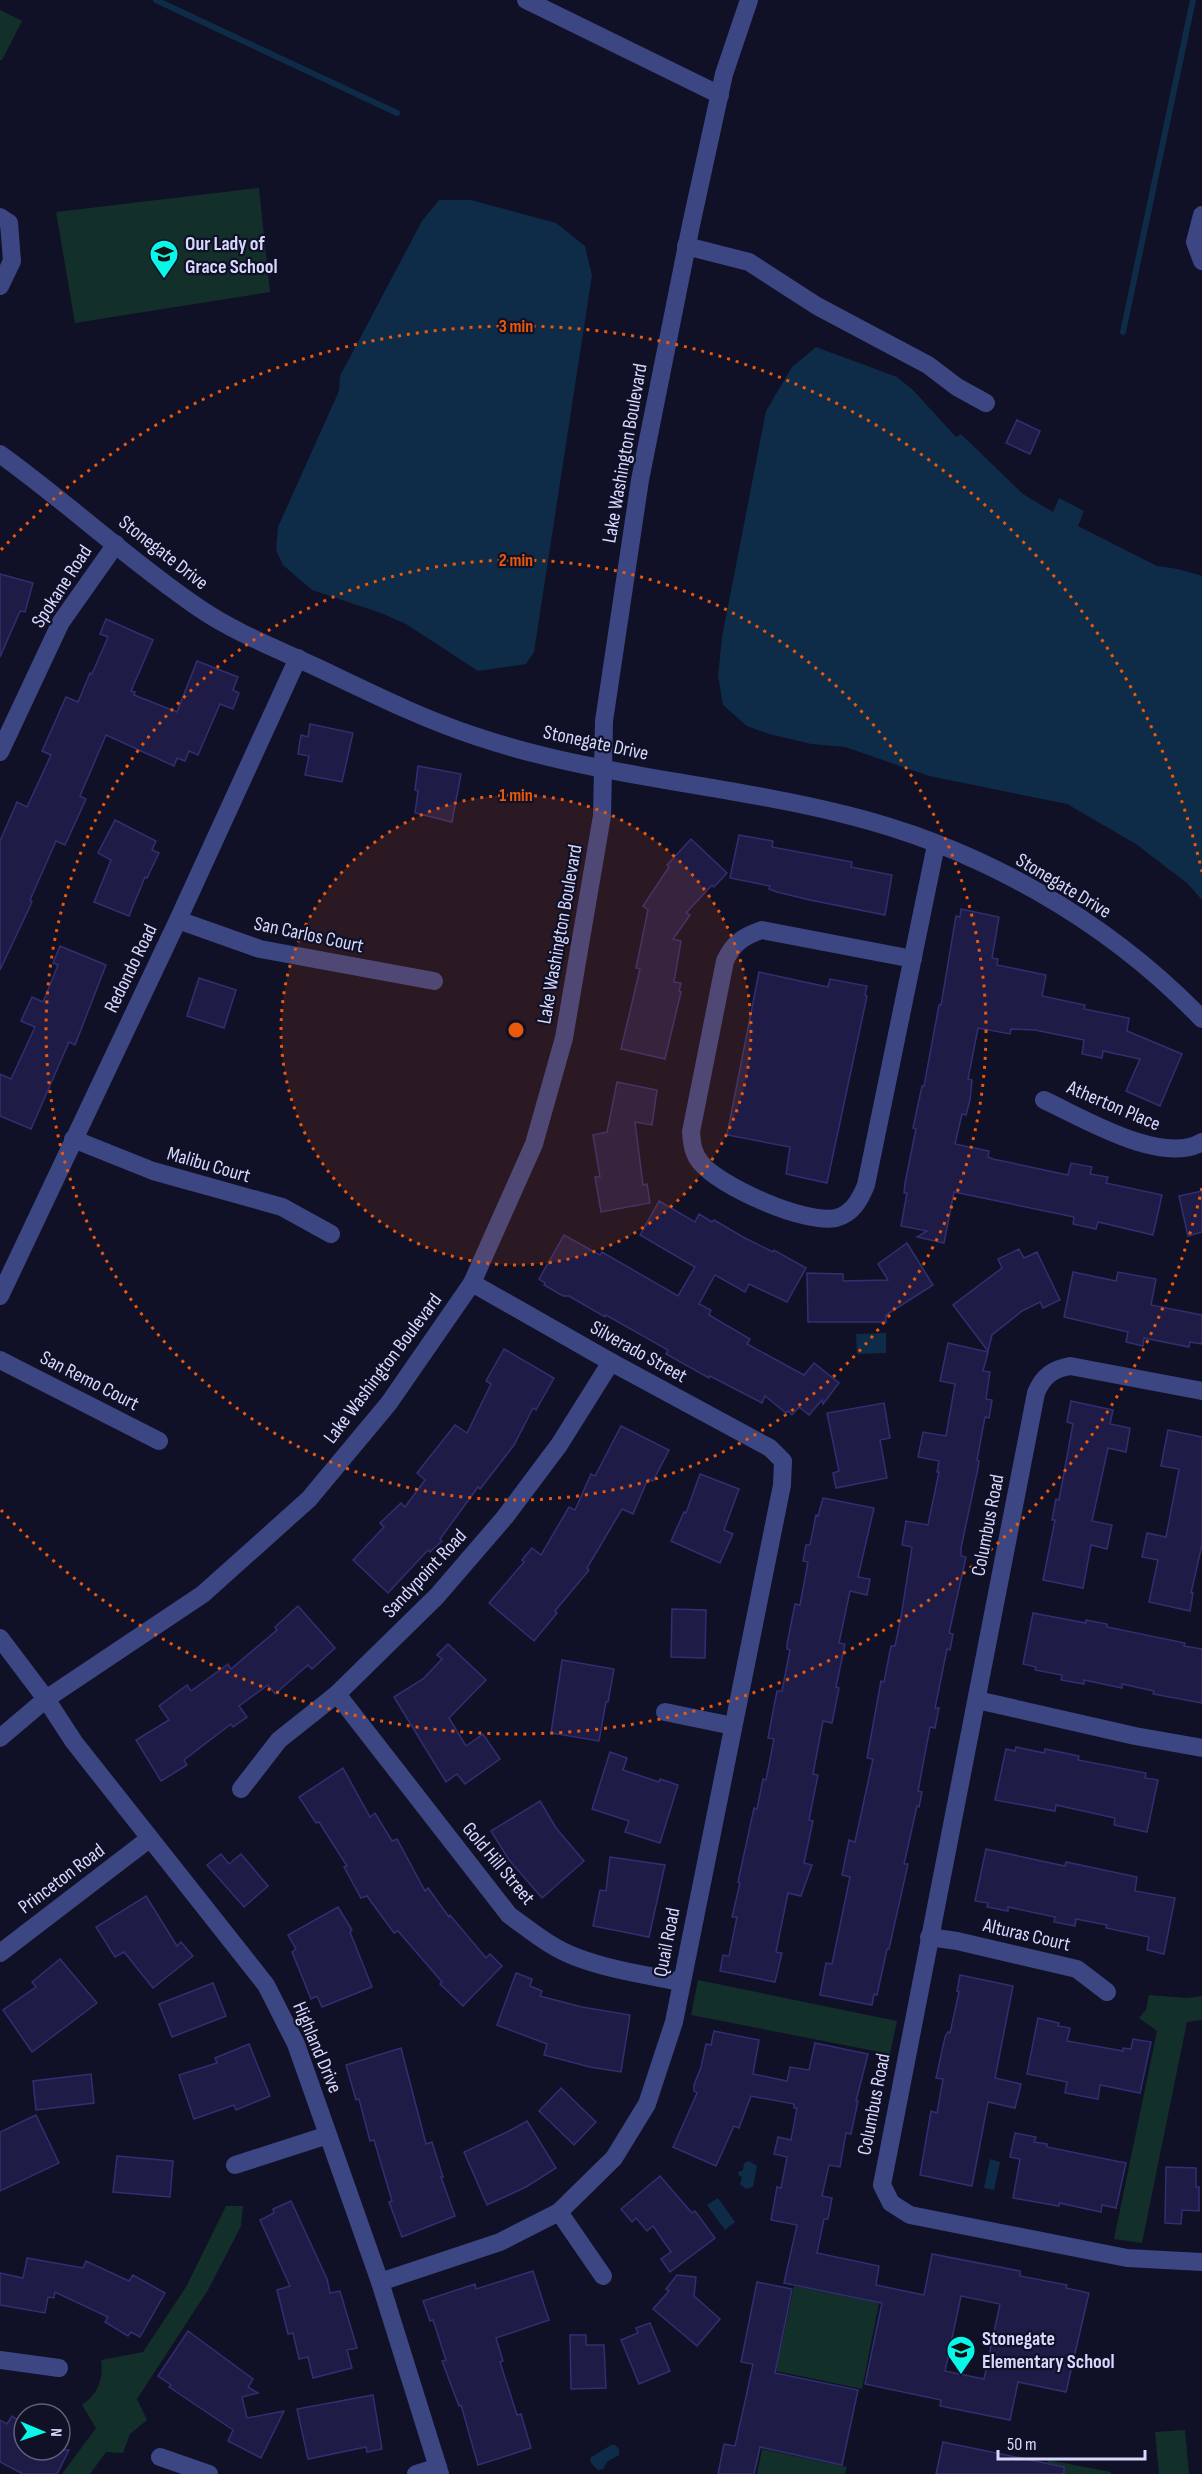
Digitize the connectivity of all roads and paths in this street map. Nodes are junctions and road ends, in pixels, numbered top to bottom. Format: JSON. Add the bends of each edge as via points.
{"nodes":[{"id":1,"x":526,"y":0,"type":"edge"},
{"id":2,"x":749,"y":0,"type":"edge"},
{"id":3,"x":720,"y":95,"type":"junction"},
{"id":4,"x":1202,"y":214,"type":"edge"},
{"id":5,"x":0,"y":217,"type":"edge"},
{"id":6,"x":686,"y":246,"type":"junction"},
{"id":7,"x":1202,"y":261,"type":"edge"},
{"id":8,"x":0,"y":286,"type":"edge"},
{"id":9,"x":986,"y":403,"type":"dead end"},
{"id":10,"x":0,"y":454,"type":"edge"},
{"id":11,"x":116,"y":544,"type":"junction"},
{"id":12,"x":298,"y":658,"type":"junction"},
{"id":13,"x":0,"y":752,"type":"edge"},
{"id":14,"x":603,"y":768,"type":"junction"},
{"id":15,"x":936,"y":845,"type":"junction"},
{"id":16,"x":178,"y":920,"type":"junction"},
{"id":17,"x":913,"y":959,"type":"junction"},
{"id":18,"x":434,"y":981,"type":"dead end"},
{"id":19,"x":1202,"y":1019,"type":"edge"},
{"id":20,"x":1044,"y":1100,"type":"dead end"},
{"id":21,"x":74,"y":1139,"type":"junction"},
{"id":22,"x":1202,"y":1142,"type":"edge"},
{"id":23,"x":331,"y":1234,"type":"dead end"},
{"id":24,"x":472,"y":1283,"type":"junction"},
{"id":25,"x":0,"y":1296,"type":"edge"},
{"id":26,"x":0,"y":1360,"type":"edge"},
{"id":27,"x":611,"y":1362,"type":"junction"},
{"id":28,"x":1202,"y":1391,"type":"edge"},
{"id":29,"x":159,"y":1441,"type":"dead end"},
{"id":30,"x":783,"y":1461,"type":"joint"},
{"id":31,"x":0,"y":1638,"type":"edge"},
{"id":32,"x":337,"y":1694,"type":"junction"},
{"id":33,"x":46,"y":1699,"type":"junction"},
{"id":34,"x":978,"y":1700,"type":"junction"},
{"id":35,"x":665,"y":1712,"type":"dead end"},
{"id":36,"x":733,"y":1726,"type":"junction"},
{"id":37,"x":0,"y":1737,"type":"edge"},
{"id":38,"x":1202,"y":1748,"type":"edge"},
{"id":39,"x":242,"y":1789,"type":"dead end"},
{"id":40,"x":149,"y":1839,"type":"junction"},
{"id":41,"x":929,"y":1937,"type":"junction"},
{"id":42,"x":0,"y":1953,"type":"edge"},
{"id":43,"x":681,"y":1982,"type":"junction"},
{"id":44,"x":1107,"y":1992,"type":"dead end"},
{"id":45,"x":328,"y":2135,"type":"junction"},
{"id":46,"x":235,"y":2165,"type":"dead end"},
{"id":47,"x":559,"y":2212,"type":"junction"},
{"id":48,"x":1202,"y":2262,"type":"edge"},
{"id":49,"x":603,"y":2276,"type":"dead end"},
{"id":50,"x":380,"y":2282,"type":"junction"},
{"id":51,"x":0,"y":2360,"type":"edge"},
{"id":52,"x":58,"y":2368,"type":"dead end"},
{"id":53,"x":160,"y":2457,"type":"dead end"},
{"id":54,"x":439,"y":2471,"type":"edge"},
{"id":55,"x":209,"y":2474,"type":"edge"},
{"id":56,"x":416,"y":2474,"type":"edge"}],
"edges":[{"from":1,"to":3,"type":"street"},
{"from":2,"to":3,"type":"street","name":"Lake Washington Boulevard"},
{"from":3,"to":6,"type":"street","name":"Lake Washington Boulevard"},
{"from":4,"to":7,"type":"street","via":[[1195,242]]},
{"from":5,"to":8,"type":"street","via":[[9,223],[12,261]]},
{"from":6,"to":9,"type":"street","via":[[749,262],[817,306],[928,365]]},
{"from":6,"to":14,"type":"street","name":"Lake Washington Boulevard","via":[[640,480],[604,721]]},
{"from":10,"to":11,"type":"street","name":"Stonegate Drive"},
{"from":11,"to":12,"type":"street","name":"Stonegate Drive","via":[[200,609]]},
{"from":11,"to":13,"type":"street","name":"Spokane Road","via":[[60,622]]},
{"from":12,"to":14,"type":"street","name":"Stonegate Drive","via":[[417,714],[477,737]]},
{"from":12,"to":16,"type":"street","name":"Redondo Road"},
{"from":14,"to":15,"type":"street","name":"Stonegate Drive","via":[[839,813]]},
{"from":14,"to":24,"type":"street","name":"Lake Washington Boulevard","via":[[602,816],[564,1038],[534,1144]]},
{"from":15,"to":17,"type":"street"},
{"from":15,"to":19,"type":"street","name":"Stonegate Drive","via":[[1022,883],[1085,920],[1155,974]]},
{"from":16,"to":18,"type":"street","name":"San Carlos Court","via":[[260,950]]},
{"from":16,"to":21,"type":"street","name":"Redondo Road"},
{"from":17,"to":17,"type":"street","via":[[866,1185],[854,1207],[836,1218],[791,1212],[710,1172],[692,1147],[690,1132],[724,961],[731,948],[762,930]]},
{"from":20,"to":22,"type":"street","name":"Atherton Place","via":[[1154,1148],[1181,1149]]},
{"from":21,"to":23,"type":"street","name":"Malibu Court","via":[[153,1171],[282,1207]]},
{"from":21,"to":25,"type":"street","name":"Redondo Road"},
{"from":24,"to":27,"type":"street","name":"Silverado Street"},
{"from":24,"to":33,"type":"street","name":"Lake Washington Boulevard","via":[[389,1403],[309,1499],[203,1594]]},
{"from":26,"to":29,"type":"street","name":"San Remo Court"},
{"from":27,"to":30,"type":"street","name":"Silverado Street","via":[[770,1448]]},
{"from":27,"to":32,"type":"street","name":"Sandypoint Road","via":[[559,1445],[505,1517],[437,1596]]},
{"from":28,"to":34,"type":"street","name":"Columbus Road","via":[[1078,1366],[1059,1368],[1045,1378],[1036,1393]]},
{"from":30,"to":36,"type":"street","name":"Quail Road","via":[[782,1485]]},
{"from":31,"to":33,"type":"street","name":"Highland Drive"},
{"from":32,"to":39,"type":"street","name":"Sandypoint Road","via":[[279,1740]]},
{"from":32,"to":43,"type":"street","name":"Gold Hill Street","via":[[509,1915],[546,1942],[576,1957]]},
{"from":33,"to":37,"type":"street","name":"Lake Washington Boulevard"},
{"from":33,"to":40,"type":"street","name":"Highland Drive"},
{"from":34,"to":38,"type":"street"},
{"from":34,"to":41,"type":"street","name":"Columbus Road"},
{"from":35,"to":36,"type":"street"},
{"from":36,"to":43,"type":"street","name":"Quail Road"},
{"from":40,"to":42,"type":"street","name":"Princeton Road"},
{"from":40,"to":45,"type":"street","name":"Highland Drive","via":[[266,1986],[296,2044]]},
{"from":41,"to":44,"type":"street","name":"Alturas Court","via":[[1077,1968]]},
{"from":41,"to":48,"type":"street","name":"Columbus Road","via":[[882,2175],[882,2185],[891,2203],[910,2215],[1110,2255]]},
{"from":43,"to":47,"type":"street","name":"Quail Road","via":[[674,2022],[647,2104],[614,2158]]},
{"from":45,"to":46,"type":"street"},
{"from":45,"to":50,"type":"street","name":"Highland Drive"},
{"from":47,"to":49,"type":"street"},
{"from":47,"to":50,"type":"street","name":"Quail Road","via":[[500,2242]]},
{"from":50,"to":54,"type":"street","name":"Highland Drive"},
{"from":51,"to":52,"type":"street"},
{"from":53,"to":55,"type":"street"},
{"from":54,"to":56,"type":"street"}]}
